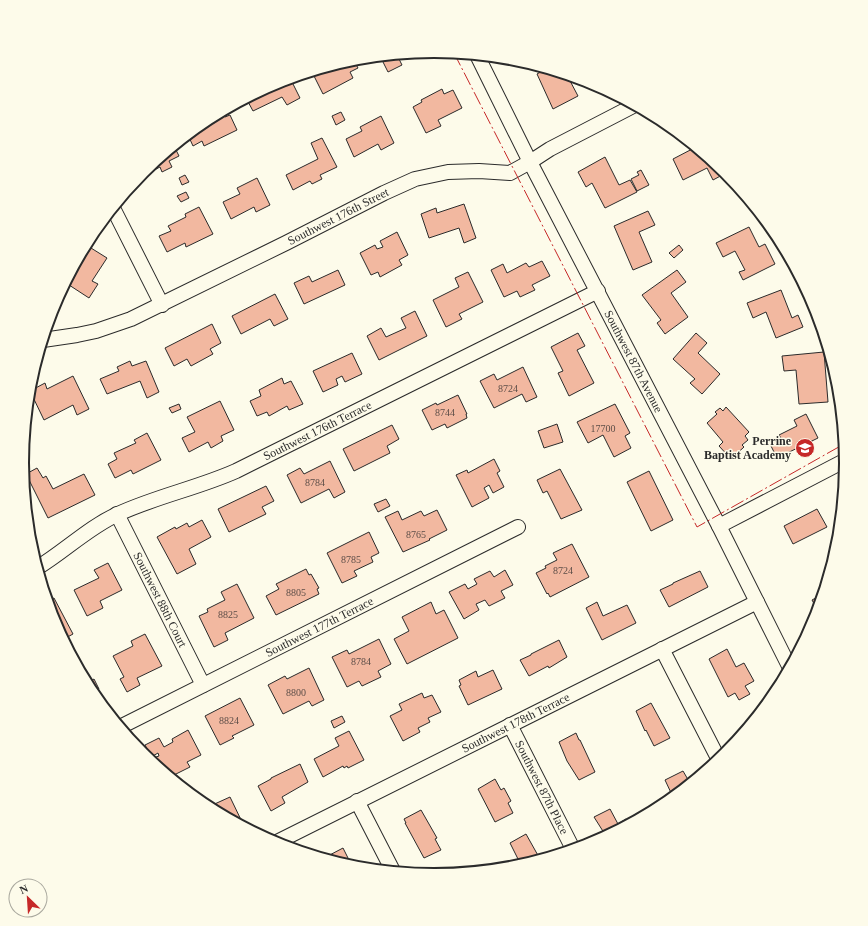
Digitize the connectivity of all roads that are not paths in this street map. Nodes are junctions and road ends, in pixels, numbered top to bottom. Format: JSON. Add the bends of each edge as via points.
{"nodes":[{"id":1,"x":480,"y":60,"type":"edge"},
{"id":2,"x":630,"y":109,"type":"edge"},
{"id":3,"x":530,"y":162,"type":"junction"},
{"id":4,"x":116,"y":213,"type":"edge"},
{"id":5,"x":598,"y":290,"type":"junction"},
{"id":6,"x":162,"y":305,"type":"junction"},
{"id":7,"x":48,"y":339,"type":"edge"},
{"id":8,"x":839,"y":464,"type":"edge"},
{"id":9,"x":117,"y":514,"type":"junction"},
{"id":10,"x":719,"y":526,"type":"junction"},
{"id":11,"x":518,"y":527,"type":"dead end"},
{"id":12,"x":42,"y":565,"type":"edge"},
{"id":13,"x":756,"y":602,"type":"junction"},
{"id":14,"x":662,"y":649,"type":"junction"},
{"id":15,"x":787,"y":662,"type":"edge"},
{"id":16,"x":203,"y":685,"type":"junction"},
{"id":17,"x":125,"y":724,"type":"edge"},
{"id":18,"x":510,"y":726,"type":"junction"},
{"id":19,"x":716,"y":753,"type":"edge"},
{"id":20,"x":357,"y":801,"type":"junction"},
{"id":21,"x":283,"y":839,"type":"edge"},
{"id":22,"x":571,"y":844,"type":"edge"},
{"id":23,"x":390,"y":866,"type":"edge"}],
"edges":[{"from":1,"to":3,"type":"street","name":"Southwest 87th Avenue"},
{"from":2,"to":3,"type":"street","name":"Southwest 176th Street","via":[[550,149]]},
{"from":3,"to":5,"type":"street","name":"Southwest 87th Avenue"},
{"from":3,"to":6,"type":"street","name":"Southwest 176th Street","via":[[510,173],[448,172],[400,185]]},
{"from":4,"to":6,"type":"street"},
{"from":5,"to":9,"type":"street","name":"Southwest 176th Terrace","via":[[216,480]]},
{"from":5,"to":10,"type":"street","name":"Southwest 87th Avenue"},
{"from":6,"to":7,"type":"street","name":"Southwest 176th Street","via":[[96,331]]},
{"from":8,"to":10,"type":"street"},
{"from":9,"to":12,"type":"street","name":"Southwest 176th Terrace"},
{"from":9,"to":16,"type":"street","name":"Southwest 88th Court"},
{"from":10,"to":13,"type":"street","name":"Southwest 87th Avenue"},
{"from":11,"to":16,"type":"street","name":"Southwest 177th Terrace"},
{"from":13,"to":14,"type":"street","name":"Southwest 178th Terrace"},
{"from":13,"to":15,"type":"street","name":"Southwest 87th Avenue"},
{"from":14,"to":18,"type":"street","name":"Southwest 178th Terrace"},
{"from":14,"to":19,"type":"street"},
{"from":16,"to":17,"type":"street","name":"Southwest 177th Terrace"},
{"from":18,"to":20,"type":"street","name":"Southwest 178th Terrace"},
{"from":18,"to":22,"type":"street","name":"Southwest 87th Place"},
{"from":20,"to":21,"type":"street","name":"Southwest 178th Terrace"},
{"from":20,"to":23,"type":"street"}]}
